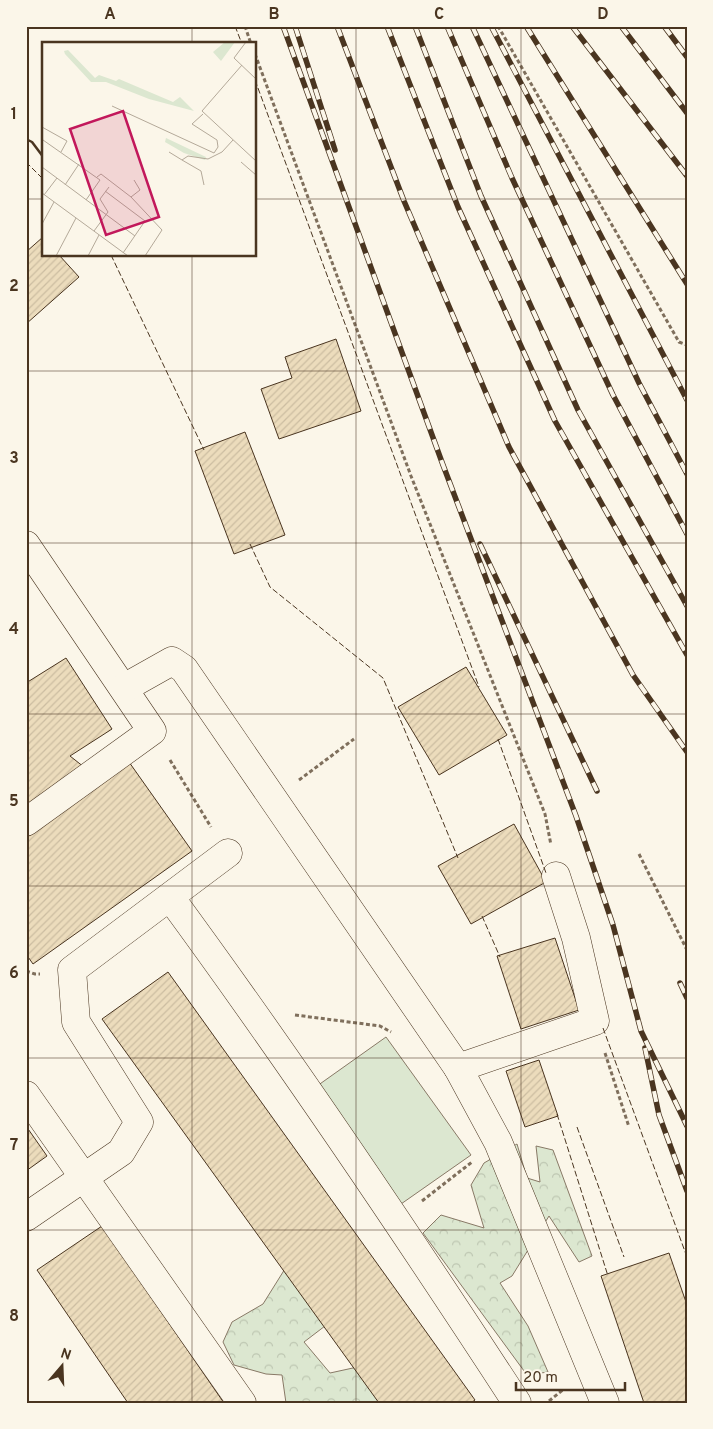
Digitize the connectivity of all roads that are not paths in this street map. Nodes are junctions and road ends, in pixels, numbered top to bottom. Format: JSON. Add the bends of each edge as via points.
{"nodes":[{"id":1,"x":26,"y":545,"type":"edge"},
{"id":2,"x":124,"y":688,"type":"junction"},
{"id":3,"x":26,"y":822,"type":"edge"},
{"id":4,"x":228,"y":853,"type":"road end"},
{"id":5,"x":556,"y":876,"type":"road end"},
{"id":6,"x":170,"y":897,"type":"junction"},
{"id":7,"x":458,"y":1068,"type":"junction"},
{"id":8,"x":26,"y":1095,"type":"edge"},
{"id":9,"x":84,"y":1177,"type":"junction"},
{"id":10,"x":26,"y":1216,"type":"edge"},
{"id":11,"x":242,"y":1403,"type":"edge"},
{"id":12,"x":517,"y":1403,"type":"edge"},
{"id":13,"x":605,"y":1403,"type":"edge"}],
"edges":[{"from":1,"to":2,"type":"lane"},
{"from":2,"to":3,"type":"lane","via":[[152,731]]},
{"from":2,"to":7,"type":"lane","via":[[172,661],[184,669]]},
{"from":4,"to":6,"type":"lane"},
{"from":5,"to":7,"type":"lane","via":[[576,938],[595,1021]]},
{"from":6,"to":9,"type":"lane","via":[[72,970],[76,1022],[139,1122],[121,1152]]},
{"from":6,"to":12,"type":"lane","via":[[398,1220]]},
{"from":7,"to":13,"type":"lane","via":[[498,1142]]},
{"from":8,"to":9,"type":"lane"},
{"from":9,"to":10,"type":"lane"},
{"from":9,"to":11,"type":"lane"}]}
